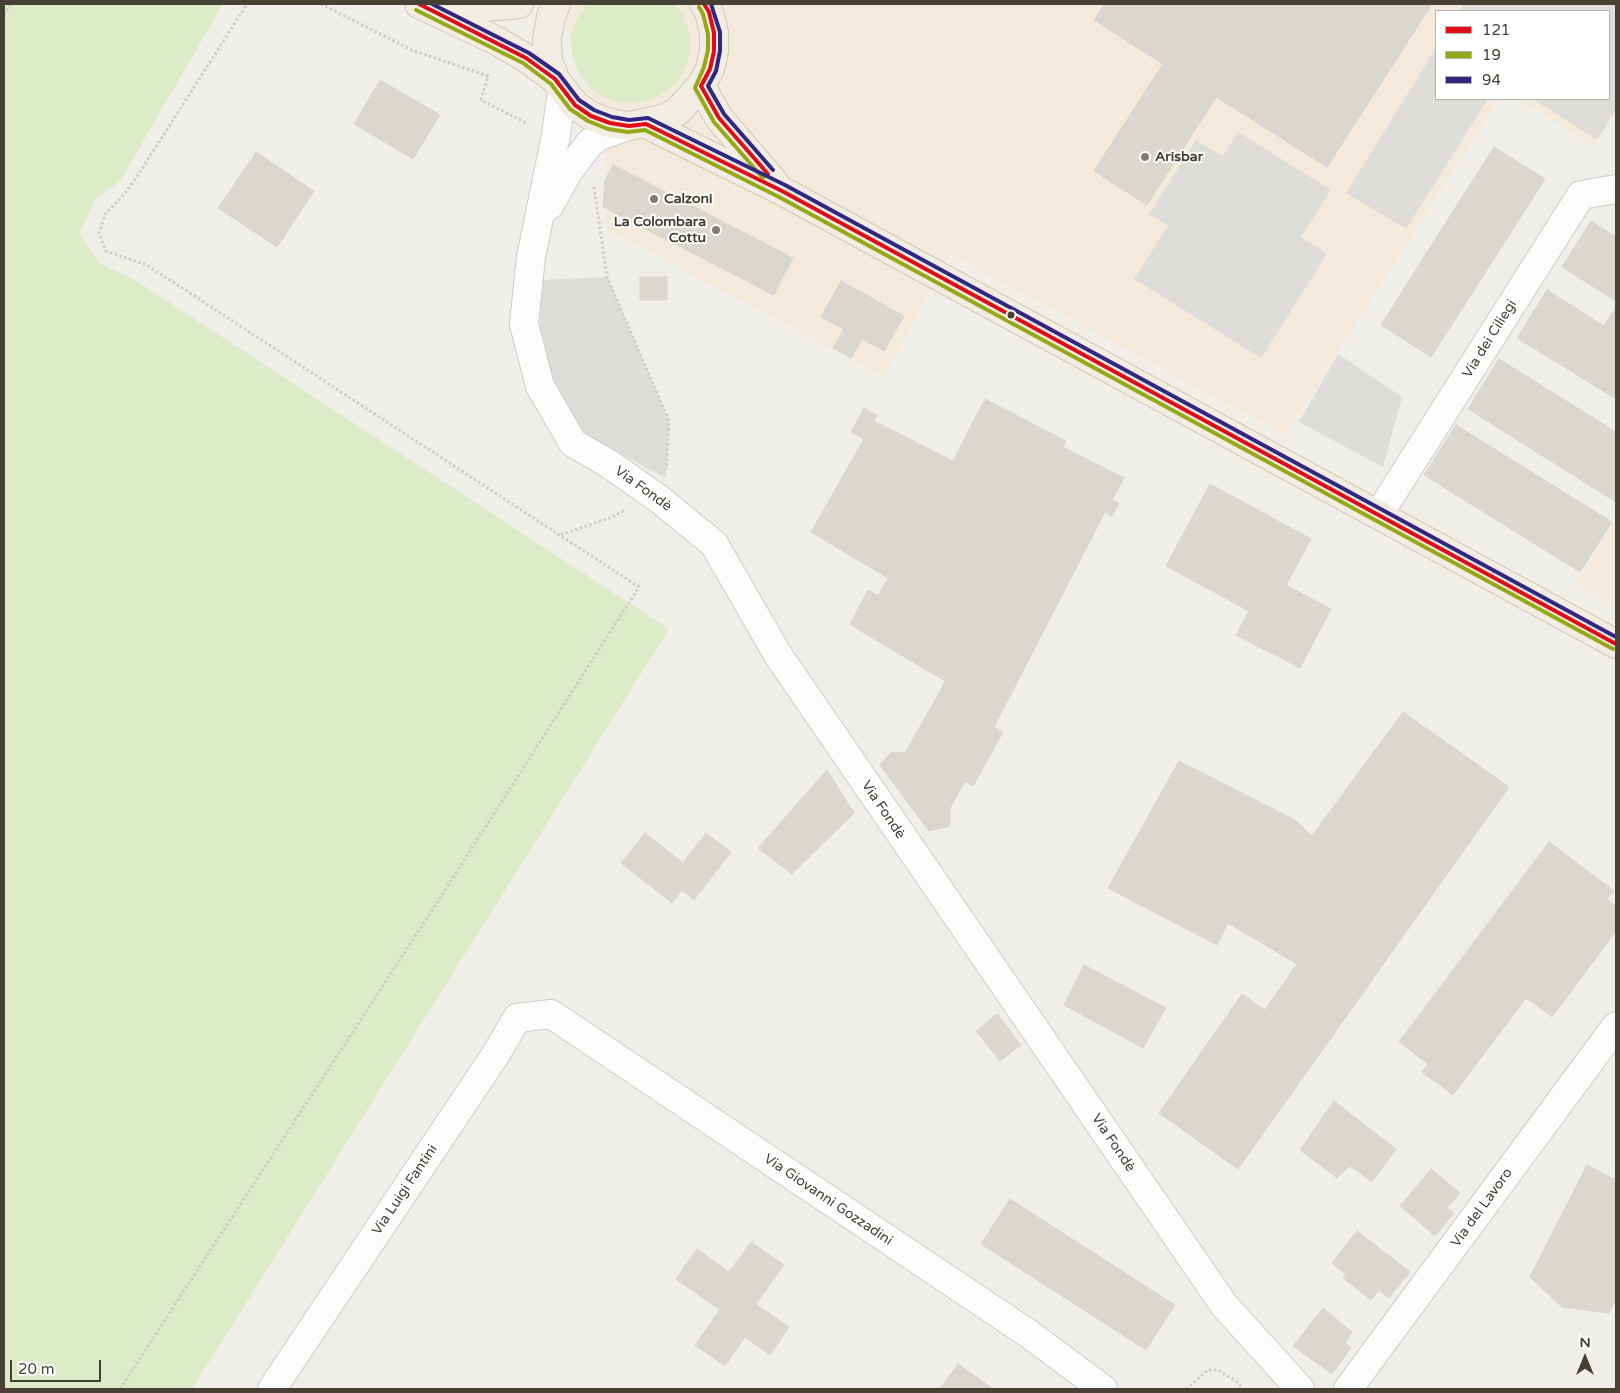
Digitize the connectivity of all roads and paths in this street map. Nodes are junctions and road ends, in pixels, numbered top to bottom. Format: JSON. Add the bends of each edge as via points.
{"nodes":[{"id":1,"x":11,"y":4,"type":"edge"},
{"id":2,"x":247,"y":4,"type":"edge"},
{"id":3,"x":321,"y":4,"type":"edge"},
{"id":4,"x":519,"y":4,"type":"edge"},
{"id":5,"x":556,"y":4,"type":"edge"},
{"id":6,"x":704,"y":4,"type":"edge"},
{"id":7,"x":423,"y":5,"type":"edge"},
{"id":8,"x":4,"y":15,"type":"edge"},
{"id":9,"x":558,"y":85,"type":"junction"},
{"id":10,"x":701,"y":86,"type":"junction"},
{"id":11,"x":637,"y":125,"type":"junction"},
{"id":12,"x":532,"y":126,"type":"dead end"},
{"id":13,"x":594,"y":186,"type":"dead end"},
{"id":14,"x":1616,"y":189,"type":"edge"},
{"id":15,"x":782,"y":191,"type":"junction"},
{"id":16,"x":536,"y":229,"type":"junction"},
{"id":17,"x":647,"y":491,"type":"junction"},
{"id":18,"x":1379,"y":514,"type":"junction"},
{"id":19,"x":561,"y":536,"type":"junction"},
{"id":20,"x":1616,"y":644,"type":"edge"},
{"id":21,"x":551,"y":1014,"type":"joint"},
{"id":22,"x":1616,"y":1026,"type":"edge"},
{"id":23,"x":120,"y":1389,"type":"edge"},
{"id":24,"x":272,"y":1389,"type":"edge"},
{"id":25,"x":1103,"y":1389,"type":"edge"},
{"id":26,"x":1186,"y":1389,"type":"edge"},
{"id":27,"x":1243,"y":1389,"type":"edge"},
{"id":28,"x":1300,"y":1389,"type":"edge"},
{"id":29,"x":1348,"y":1389,"type":"edge"}],
"edges":[{"from":1,"to":8,"type":"path"},
{"from":2,"to":19,"type":"path","via":[[138,175],[105,214],[99,233],[106,251],[147,265]]},
{"from":3,"to":12,"type":"path","via":[[414,51],[488,76],[481,100]]},
{"from":4,"to":7,"type":"main road","via":[[465,9]]},
{"from":5,"to":9,"type":"main road","via":[[546,38],[548,59]]},
{"from":6,"to":10,"type":"main road","via":[[714,33],[714,51],[710,69]]},
{"from":7,"to":9,"type":"main road","via":[[526,58]]},
{"from":9,"to":11,"type":"main road","via":[[575,105],[591,116],[610,123]]},
{"from":9,"to":16,"type":"street","name":"Via Fondè","via":[[556,135]]},
{"from":10,"to":11,"type":"main road","via":[[678,111],[663,120]]},
{"from":10,"to":15,"type":"main road","via":[[719,118]]},
{"from":11,"to":15,"type":"main road"},
{"from":11,"to":16,"type":"street","name":"Via Fondè","via":[[599,136],[589,144],[568,172]]},
{"from":13,"to":17,"type":"path","via":[[607,277],[669,421],[666,478]]},
{"from":14,"to":18,"type":"street","name":"Via dei Ciliegi","via":[[1581,195]]},
{"from":15,"to":18,"type":"main road"},
{"from":16,"to":17,"type":"street","name":"Via Fondè","via":[[524,324],[540,386],[573,443]]},
{"from":17,"to":19,"type":"path","via":[[615,516]]},
{"from":17,"to":28,"type":"street","name":"Via Fondè","via":[[714,544],[778,656],[1224,1305]]},
{"from":18,"to":20,"type":"main road"},
{"from":19,"to":23,"type":"path","via":[[639,587]]},
{"from":21,"to":24,"type":"street","name":"Via Luigi Fantini","via":[[517,1018]]},
{"from":21,"to":25,"type":"street","name":"Via Giovanni Gozzadini","via":[[1029,1334]]},
{"from":22,"to":29,"type":"street","name":"Via del Lavoro"},
{"from":26,"to":27,"type":"path","via":[[1208,1370],[1218,1370]]}]}
